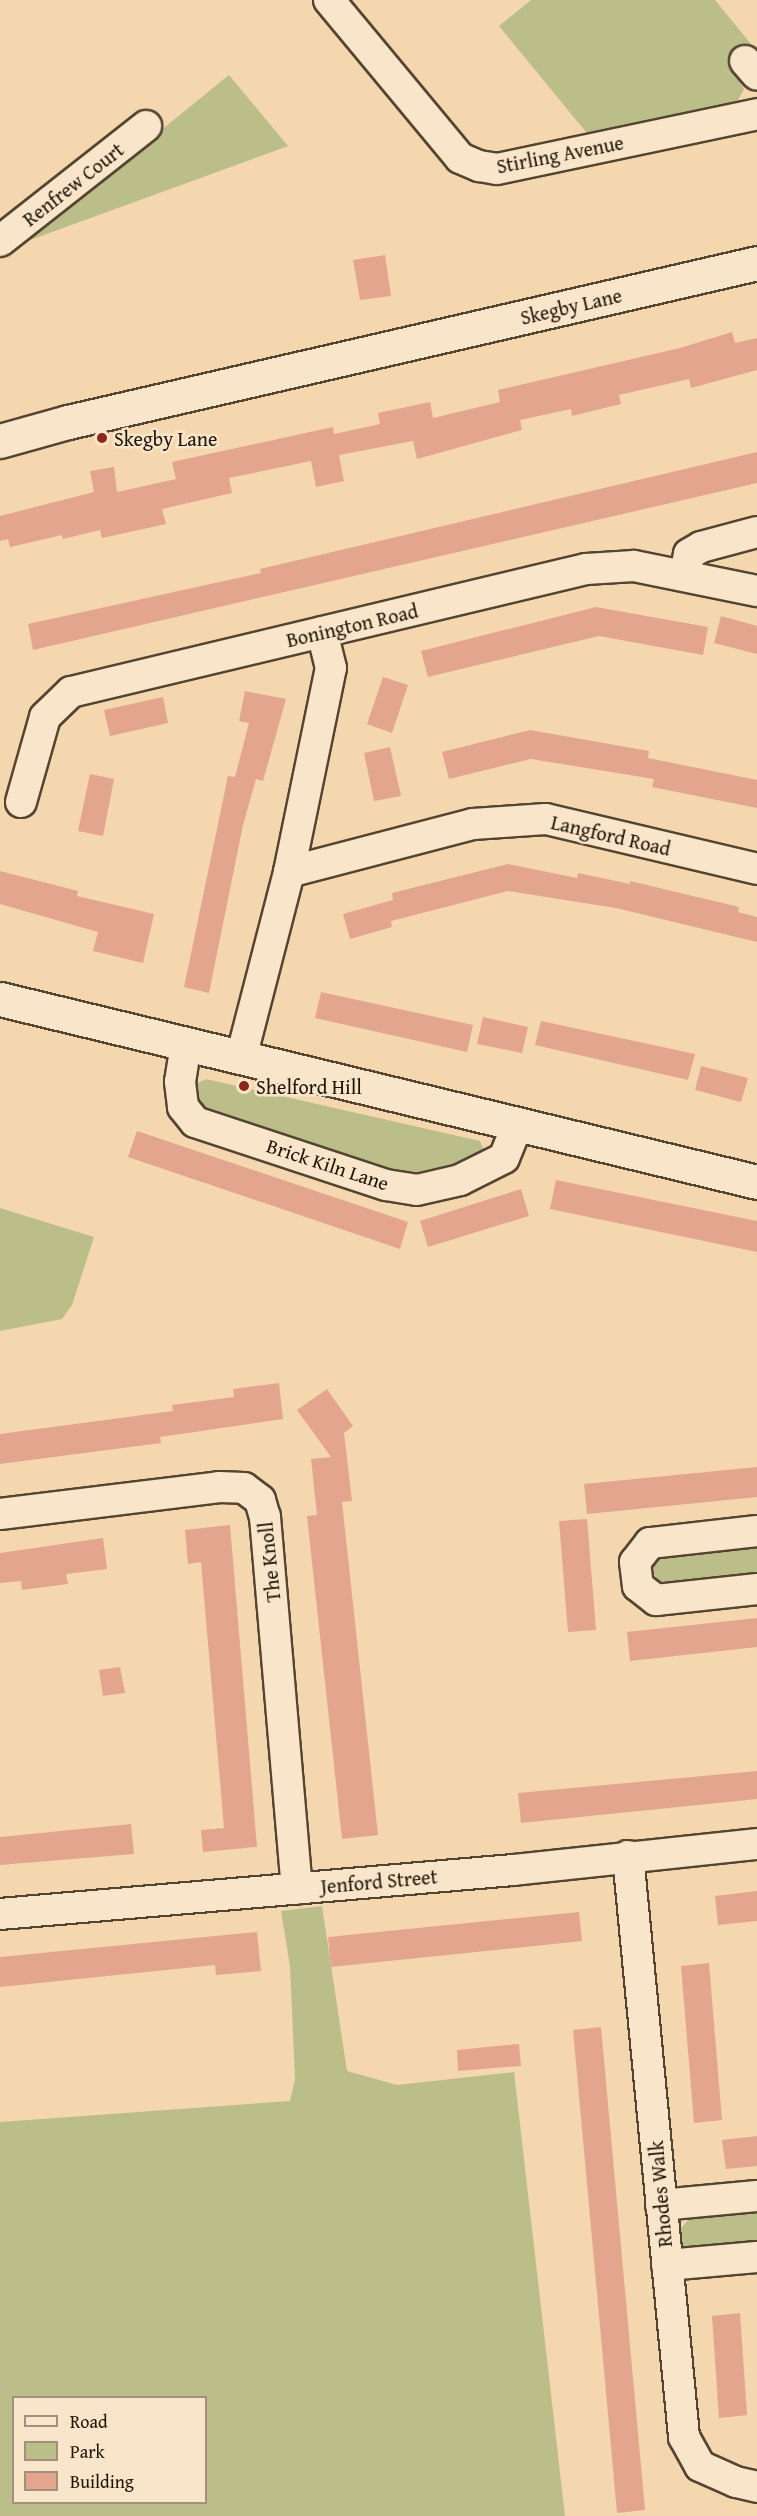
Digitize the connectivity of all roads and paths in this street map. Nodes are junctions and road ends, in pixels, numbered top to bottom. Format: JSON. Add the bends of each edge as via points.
{"nodes":[{"id":1,"x":336,"y":2,"type":"edge"},
{"id":2,"x":757,"y":114,"type":"edge"},
{"id":3,"x":146,"y":126,"type":"dead end"},
{"id":4,"x":0,"y":241,"type":"edge"},
{"id":5,"x":757,"y":263,"type":"edge"},
{"id":6,"x":0,"y":441,"type":"edge"},
{"id":7,"x":757,"y":532,"type":"edge"},
{"id":8,"x":685,"y":573,"type":"junction"},
{"id":9,"x":757,"y":591,"type":"edge"},
{"id":10,"x":322,"y":632,"type":"junction"},
{"id":11,"x":21,"y":802,"type":"dead end"},
{"id":12,"x":757,"y":869,"type":"edge"},
{"id":13,"x":290,"y":872,"type":"junction"},
{"id":14,"x":0,"y":999,"type":"edge"},
{"id":15,"x":186,"y":1044,"type":"junction"},
{"id":16,"x":242,"y":1058,"type":"junction"},
{"id":17,"x":517,"y":1125,"type":"junction"},
{"id":18,"x":757,"y":1182,"type":"edge"},
{"id":19,"x":0,"y":1514,"type":"edge"},
{"id":20,"x":757,"y":1531,"type":"edge"},
{"id":21,"x":757,"y":1590,"type":"edge"},
{"id":22,"x":757,"y":1844,"type":"edge"},
{"id":23,"x":628,"y":1856,"type":"junction"},
{"id":24,"x":297,"y":1889,"type":"junction"},
{"id":25,"x":0,"y":1914,"type":"edge"},
{"id":26,"x":757,"y":2196,"type":"edge"},
{"id":27,"x":661,"y":2205,"type":"junction"},
{"id":28,"x":757,"y":2257,"type":"edge"},
{"id":29,"x":667,"y":2265,"type":"junction"},
{"id":30,"x":757,"y":2487,"type":"edge"}],
"edges":[{"from":1,"to":2,"type":"street","name":"Stirling Avenue","via":[[460,158],[479,166],[497,169]]},
{"from":3,"to":4,"type":"street","name":"Renfrew Court"},
{"from":5,"to":6,"type":"street","name":"Skegby Lane"},
{"from":7,"to":8,"type":"street","via":[[701,547],[689,554]]},
{"from":8,"to":9,"type":"street","name":"Bonington Road"},
{"from":8,"to":10,"type":"street","name":"Bonington Road","via":[[634,566],[586,569]]},
{"from":10,"to":11,"type":"street","name":"Bonington Road","via":[[71,692],[45,717]]},
{"from":10,"to":13,"type":"street","via":[[331,669]]},
{"from":12,"to":13,"type":"street","name":"Langford Road","via":[[546,819],[473,824]]},
{"from":13,"to":16,"type":"street"},
{"from":14,"to":15,"type":"street"},
{"from":15,"to":16,"type":"street"},
{"from":15,"to":17,"type":"street","name":"Brick Kiln Lane","via":[[180,1082],[183,1107],[195,1122],[386,1185],[417,1190],[460,1180],[504,1158]]},
{"from":16,"to":17,"type":"street"},
{"from":17,"to":18,"type":"street"},
{"from":19,"to":24,"type":"street","name":"The Knoll","via":[[219,1487],[244,1488],[260,1500],[265,1517]]},
{"from":20,"to":21,"type":"street","via":[[650,1543],[635,1562],[638,1586],[656,1600]]},
{"from":22,"to":23,"type":"street","name":"Jenford Street"},
{"from":23,"to":24,"type":"street","name":"Jenford Street"},
{"from":23,"to":27,"type":"street","name":"Rhodes Walk"},
{"from":24,"to":25,"type":"street","name":"Jenford Street"},
{"from":26,"to":27,"type":"street"},
{"from":27,"to":29,"type":"street","name":"Rhodes Walk"},
{"from":28,"to":29,"type":"street"},
{"from":29,"to":30,"type":"street","name":"Rhodes Walk","via":[[684,2437],[700,2466]]}]}
